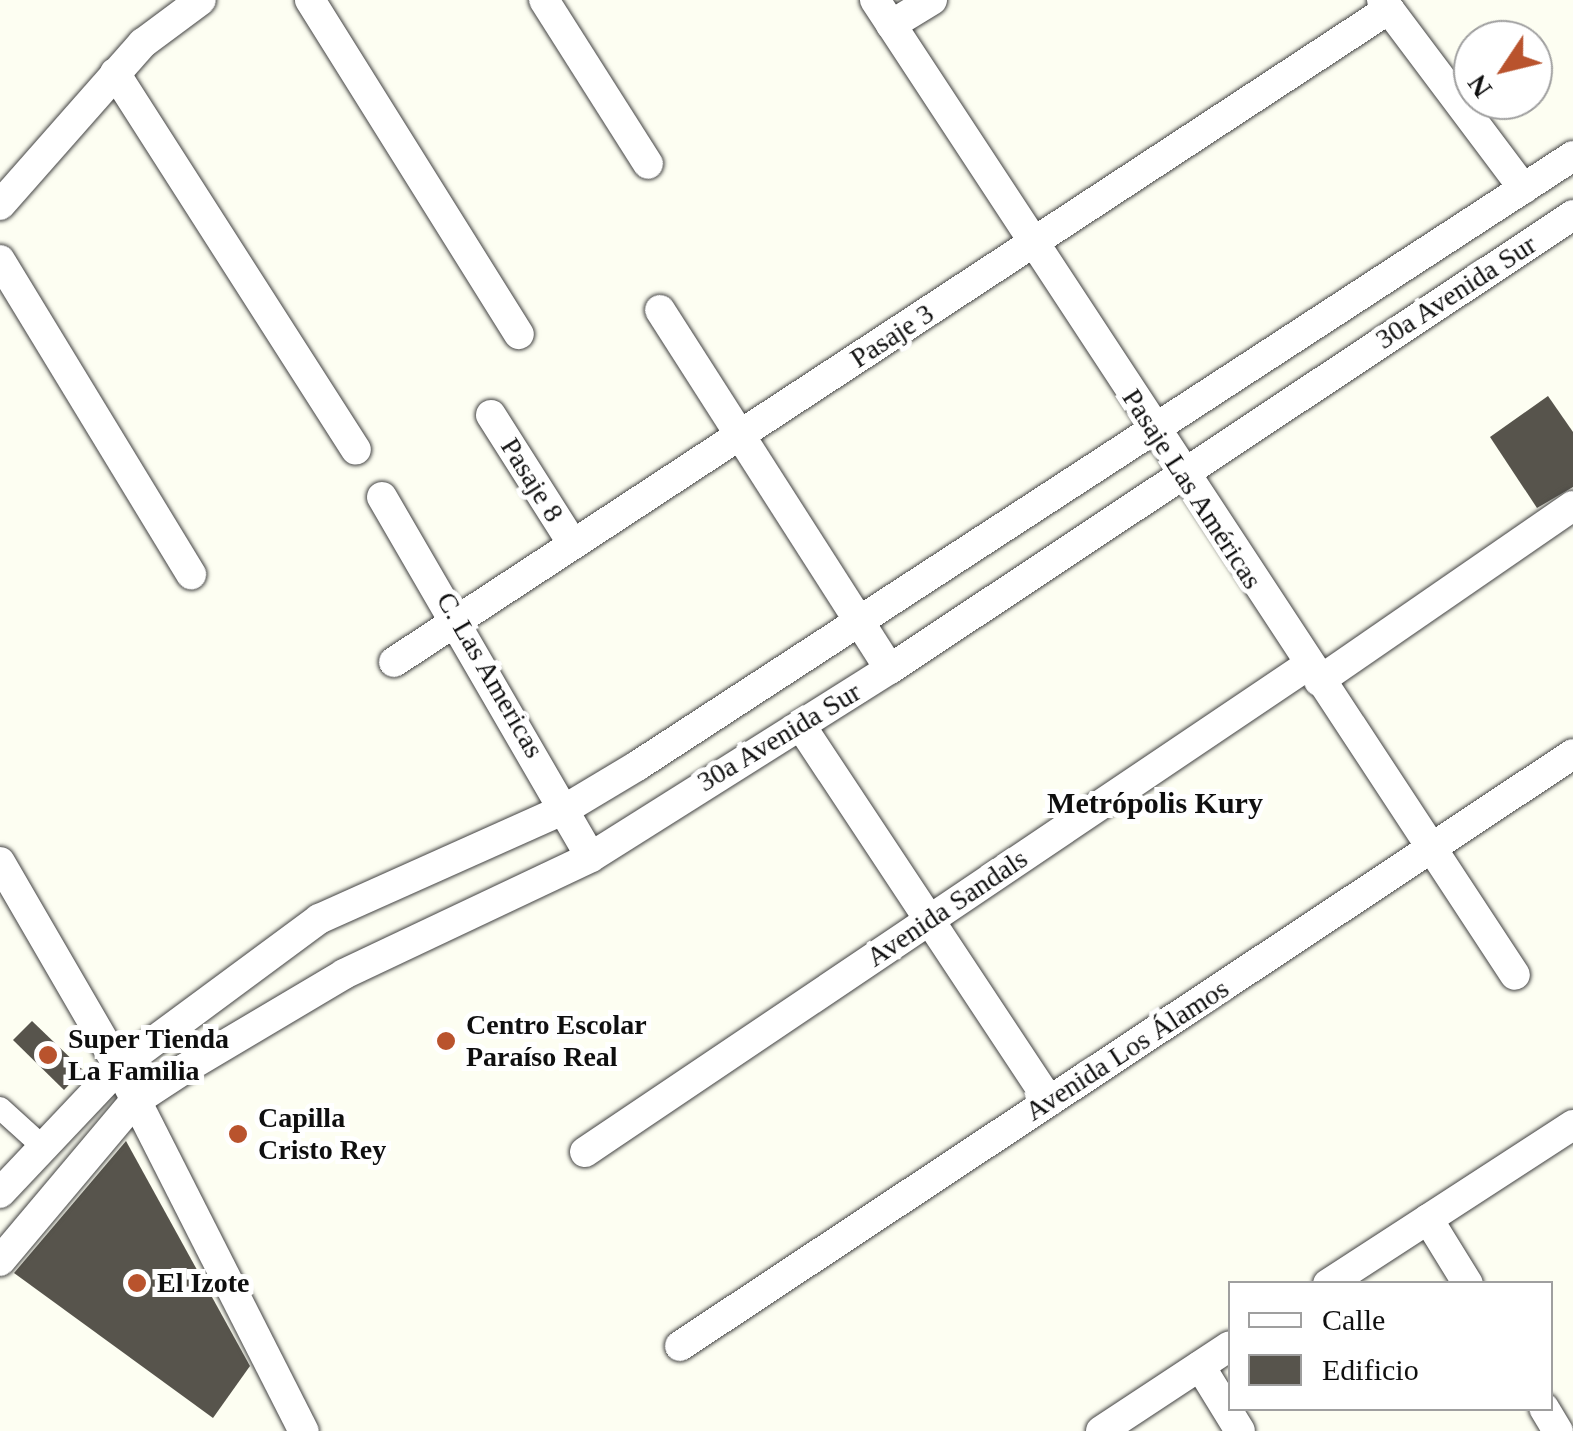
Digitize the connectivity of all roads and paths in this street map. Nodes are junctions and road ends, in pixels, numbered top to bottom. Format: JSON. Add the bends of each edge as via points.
{"nodes":[{"id":1,"x":202,"y":0,"type":"edge"},
{"id":2,"x":310,"y":0,"type":"edge"},
{"id":3,"x":544,"y":0,"type":"edge"},
{"id":4,"x":932,"y":0,"type":"edge"},
{"id":5,"x":1386,"y":5,"type":"edge"},
{"id":6,"x":883,"y":13,"type":"edge"},
{"id":7,"x":114,"y":73,"type":"junction"},
{"id":8,"x":1573,"y":156,"type":"edge"},
{"id":9,"x":648,"y":164,"type":"dead end"},
{"id":10,"x":1524,"y":190,"type":"junction"},
{"id":11,"x":0,"y":205,"type":"edge"},
{"id":12,"x":1573,"y":216,"type":"edge"},
{"id":13,"x":1032,"y":243,"type":"junction"},
{"id":14,"x":0,"y":260,"type":"edge"},
{"id":15,"x":660,"y":310,"type":"dead end"},
{"id":16,"x":519,"y":334,"type":"dead end"},
{"id":17,"x":491,"y":415,"type":"dead end"},
{"id":18,"x":1152,"y":430,"type":"junction"},
{"id":19,"x":741,"y":434,"type":"junction"},
{"id":20,"x":356,"y":450,"type":"dead end"},
{"id":21,"x":1181,"y":472,"type":"junction"},
{"id":22,"x":382,"y":496,"type":"dead end"},
{"id":23,"x":1573,"y":506,"type":"edge"},
{"id":24,"x":573,"y":544,"type":"junction"},
{"id":25,"x":191,"y":574,"type":"dead end"},
{"id":26,"x":858,"y":616,"type":"junction"},
{"id":27,"x":459,"y":619,"type":"junction"},
{"id":28,"x":394,"y":662,"type":"dead end"},
{"id":29,"x":890,"y":669,"type":"junction"},
{"id":30,"x":1314,"y":673,"type":"junction"},
{"id":31,"x":801,"y":726,"type":"junction"},
{"id":32,"x":1573,"y":754,"type":"edge"},
{"id":33,"x":567,"y":808,"type":"junction"},
{"id":34,"x":1432,"y":849,"type":"junction"},
{"id":35,"x":591,"y":857,"type":"junction"},
{"id":36,"x":2,"y":871,"type":"edge"},
{"id":37,"x":928,"y":920,"type":"junction"},
{"id":38,"x":1516,"y":975,"type":"dead end"},
{"id":39,"x":119,"y":1068,"type":"junction"},
{"id":40,"x":1049,"y":1100,"type":"junction"},
{"id":41,"x":134,"y":1102,"type":"junction"},
{"id":42,"x":0,"y":1108,"type":"edge"},
{"id":43,"x":1573,"y":1125,"type":"edge"},
{"id":44,"x":43,"y":1147,"type":"junction"},
{"id":45,"x":585,"y":1152,"type":"dead end"},
{"id":46,"x":0,"y":1193,"type":"edge"},
{"id":47,"x":1428,"y":1218,"type":"junction"},
{"id":48,"x":0,"y":1261,"type":"edge"},
{"id":49,"x":1333,"y":1281,"type":"edge"},
{"id":50,"x":1466,"y":1281,"type":"edge"},
{"id":51,"x":680,"y":1346,"type":"dead end"},
{"id":52,"x":1228,"y":1347,"type":"edge"},
{"id":53,"x":1200,"y":1366,"type":"junction"},
{"id":54,"x":304,"y":1431,"type":"edge"},
{"id":55,"x":1101,"y":1431,"type":"edge"},
{"id":56,"x":1240,"y":1431,"type":"edge"}],
"edges":[{"from":1,"to":7,"type":"street"},
{"from":2,"to":16,"type":"street"},
{"from":3,"to":9,"type":"street"},
{"from":4,"to":6,"type":"street"},
{"from":5,"to":10,"type":"street"},
{"from":5,"to":13,"type":"street","name":"Pasaje 3"},
{"from":6,"to":13,"type":"street","name":"Pasaje Las Américas"},
{"from":7,"to":11,"type":"street"},
{"from":7,"to":20,"type":"street"},
{"from":8,"to":10,"type":"street","name":"30a Avenida Sur"},
{"from":10,"to":18,"type":"street","name":"30a Avenida Sur"},
{"from":12,"to":21,"type":"street","name":"30a Avenida Sur"},
{"from":13,"to":18,"type":"street","name":"Pasaje Las Américas"},
{"from":13,"to":19,"type":"street","name":"Pasaje 3"},
{"from":14,"to":25,"type":"street"},
{"from":15,"to":19,"type":"street"},
{"from":17,"to":24,"type":"street","name":"Pasaje 8"},
{"from":18,"to":21,"type":"street","name":"Pasaje Las Américas"},
{"from":18,"to":26,"type":"street","name":"30a Avenida Sur"},
{"from":19,"to":24,"type":"street","name":"Pasaje 3"},
{"from":19,"to":26,"type":"street"},
{"from":21,"to":29,"type":"street","name":"30a Avenida Sur"},
{"from":21,"to":30,"type":"street","name":"Pasaje Las Américas"},
{"from":22,"to":27,"type":"street","name":"C. Las Americas"},
{"from":23,"to":30,"type":"street","name":"Avenida Sandals"},
{"from":24,"to":27,"type":"street","name":"Pasaje 3"},
{"from":26,"to":29,"type":"street"},
{"from":26,"to":33,"type":"street","name":"30a Avenida Sur"},
{"from":27,"to":28,"type":"street","name":"Pasaje 3"},
{"from":27,"to":33,"type":"street","name":"C. Las Americas"},
{"from":29,"to":31,"type":"street","name":"30a Avenida Sur"},
{"from":30,"to":34,"type":"street","name":"Pasaje Las Américas"},
{"from":30,"to":37,"type":"street","name":"Avenida Sandals"},
{"from":31,"to":35,"type":"street","name":"30a Avenida Sur"},
{"from":31,"to":37,"type":"street"},
{"from":32,"to":34,"type":"street","name":"Avenida Los Álamos"},
{"from":33,"to":35,"type":"street","name":"C. Las Americas"},
{"from":33,"to":39,"type":"street","name":"30a Avenida Sur","via":[[319,919]]},
{"from":34,"to":38,"type":"street","name":"Pasaje Las Américas"},
{"from":34,"to":40,"type":"street","name":"Avenida Los Álamos"},
{"from":35,"to":41,"type":"street","name":"30a Avenida Sur","via":[[344,974]]},
{"from":36,"to":39,"type":"street"},
{"from":37,"to":40,"type":"street"},
{"from":37,"to":45,"type":"street","name":"Avenida Sandals"},
{"from":39,"to":41,"type":"street"},
{"from":39,"to":44,"type":"street","name":"30a Avenida Sur"},
{"from":40,"to":51,"type":"street","name":"Avenida Los Álamos"},
{"from":41,"to":48,"type":"street","name":"30a Avenida Sur"},
{"from":41,"to":54,"type":"street"},
{"from":42,"to":44,"type":"street"},
{"from":43,"to":47,"type":"street"},
{"from":44,"to":46,"type":"street","name":"30a Avenida Sur"},
{"from":47,"to":49,"type":"street"},
{"from":47,"to":50,"type":"street"},
{"from":52,"to":53,"type":"street"},
{"from":53,"to":55,"type":"street"},
{"from":53,"to":56,"type":"street"}]}
